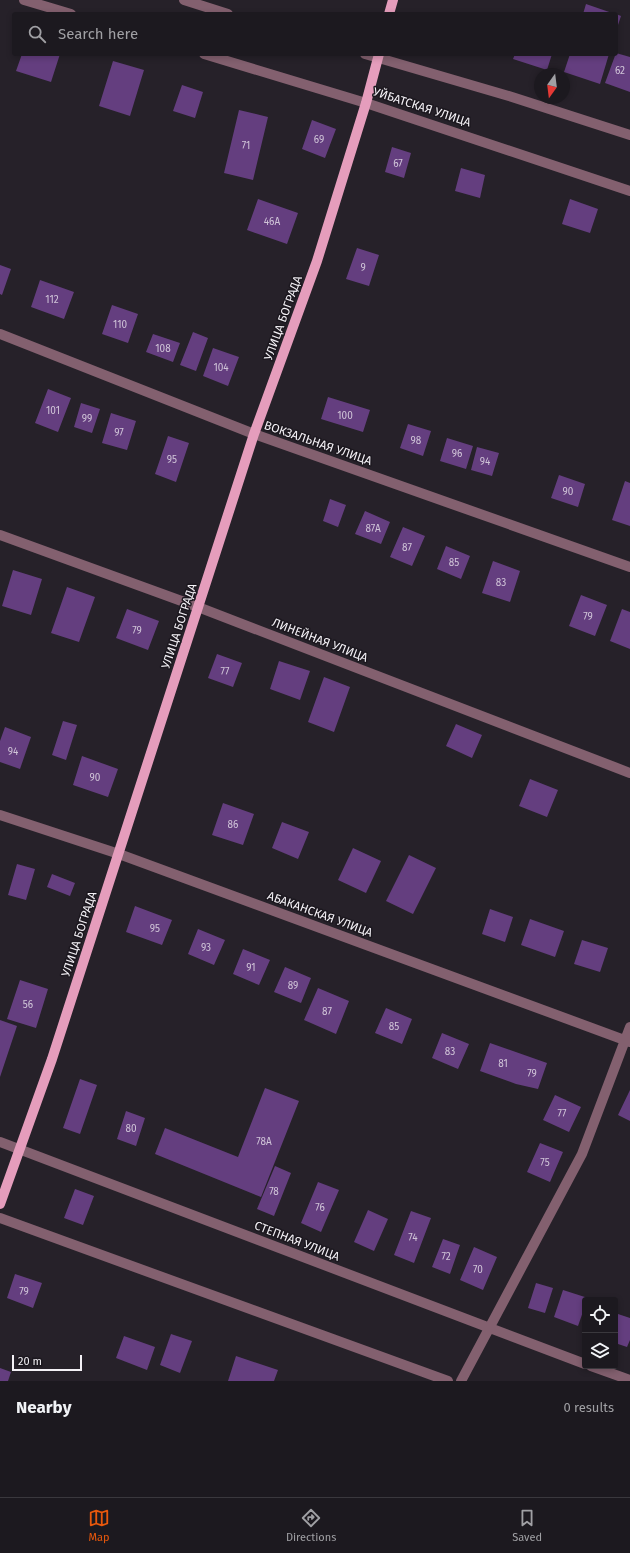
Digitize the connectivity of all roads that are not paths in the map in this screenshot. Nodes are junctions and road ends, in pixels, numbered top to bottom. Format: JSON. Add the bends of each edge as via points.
{"nodes":[{"id":1,"x":24,"y":0,"type":"edge"},
{"id":2,"x":184,"y":0,"type":"edge"},
{"id":3,"x":393,"y":0,"type":"edge"},
{"id":4,"x":64,"y":12,"type":"edge"},
{"id":5,"x":222,"y":12,"type":"edge"},
{"id":6,"x":390,"y":12,"type":"edge"},
{"id":7,"x":211,"y":56,"type":"edge"},
{"id":8,"x":378,"y":56,"type":"edge"},
{"id":9,"x":366,"y":103,"type":"junction"},
{"id":10,"x":630,"y":135,"type":"edge"},
{"id":11,"x":630,"y":190,"type":"edge"},
{"id":12,"x":0,"y":334,"type":"edge"},
{"id":13,"x":254,"y":434,"type":"junction"},
{"id":14,"x":0,"y":535,"type":"edge"},
{"id":15,"x":630,"y":567,"type":"edge"},
{"id":16,"x":198,"y":607,"type":"junction"},
{"id":17,"x":630,"y":773,"type":"edge"},
{"id":18,"x":0,"y":815,"type":"edge"},
{"id":19,"x":119,"y":854,"type":"junction"},
{"id":20,"x":630,"y":1027,"type":"edge"},
{"id":21,"x":628,"y":1041,"type":"edge"},
{"id":22,"x":0,"y":1142,"type":"edge"},
{"id":23,"x":20,"y":1149,"type":"junction"},
{"id":24,"x":0,"y":1204,"type":"edge"},
{"id":25,"x":0,"y":1218,"type":"edge"},
{"id":26,"x":489,"y":1328,"type":"junction"},
{"id":27,"x":582,"y":1363,"type":"edge"},
{"id":28,"x":599,"y":1369,"type":"edge"},
{"id":29,"x":630,"y":1380,"type":"edge"},
{"id":30,"x":448,"y":1381,"type":"edge"},
{"id":31,"x":460,"y":1381,"type":"edge"}],
"edges":[{"from":1,"to":4,"type":"street"},
{"from":2,"to":5,"type":"street"},
{"from":3,"to":6,"type":"main road"},
{"from":7,"to":9,"type":"street","name":"УЙБАТСКАЯ УЛИЦА"},
{"from":8,"to":9,"type":"main road","name":"УЛИЦА БОГРАДА"},
{"from":8,"to":10,"type":"street"},
{"from":9,"to":11,"type":"street","name":"УЙБАТСКАЯ УЛИЦА"},
{"from":9,"to":13,"type":"main road","name":"УЛИЦА БОГРАДА","via":[[317,261]]},
{"from":12,"to":13,"type":"street","name":"ВОКЗАЛЬНАЯ УЛИЦА"},
{"from":13,"to":15,"type":"street","name":"ВОКЗАЛЬНАЯ УЛИЦА"},
{"from":13,"to":16,"type":"main road","name":"УЛИЦА БОГРАДА"},
{"from":14,"to":16,"type":"street","name":"ЛИНЕЙНАЯ УЛИЦА"},
{"from":16,"to":17,"type":"street","name":"ЛИНЕЙНАЯ УЛИЦА"},
{"from":16,"to":19,"type":"main road","name":"УЛИЦА БОГРАДА"},
{"from":18,"to":19,"type":"street","name":"АБАКАНСКАЯ УЛИЦА"},
{"from":19,"to":21,"type":"street","name":"АБАКАНСКАЯ УЛИЦА"},
{"from":19,"to":23,"type":"main road","name":"УЛИЦА БОГРАДА"},
{"from":20,"to":21,"type":"street"},
{"from":21,"to":26,"type":"street","via":[[582,1154]]},
{"from":22,"to":23,"type":"street","name":"СТЕПНАЯ УЛИЦА"},
{"from":23,"to":24,"type":"main road","name":"УЛИЦА БОГРАДА"},
{"from":23,"to":26,"type":"street","name":"СТЕПНАЯ УЛИЦА"},
{"from":25,"to":30,"type":"street"},
{"from":26,"to":27,"type":"street","name":"СТЕПНАЯ УЛИЦА"},
{"from":26,"to":31,"type":"street"},
{"from":28,"to":29,"type":"street"}]}
